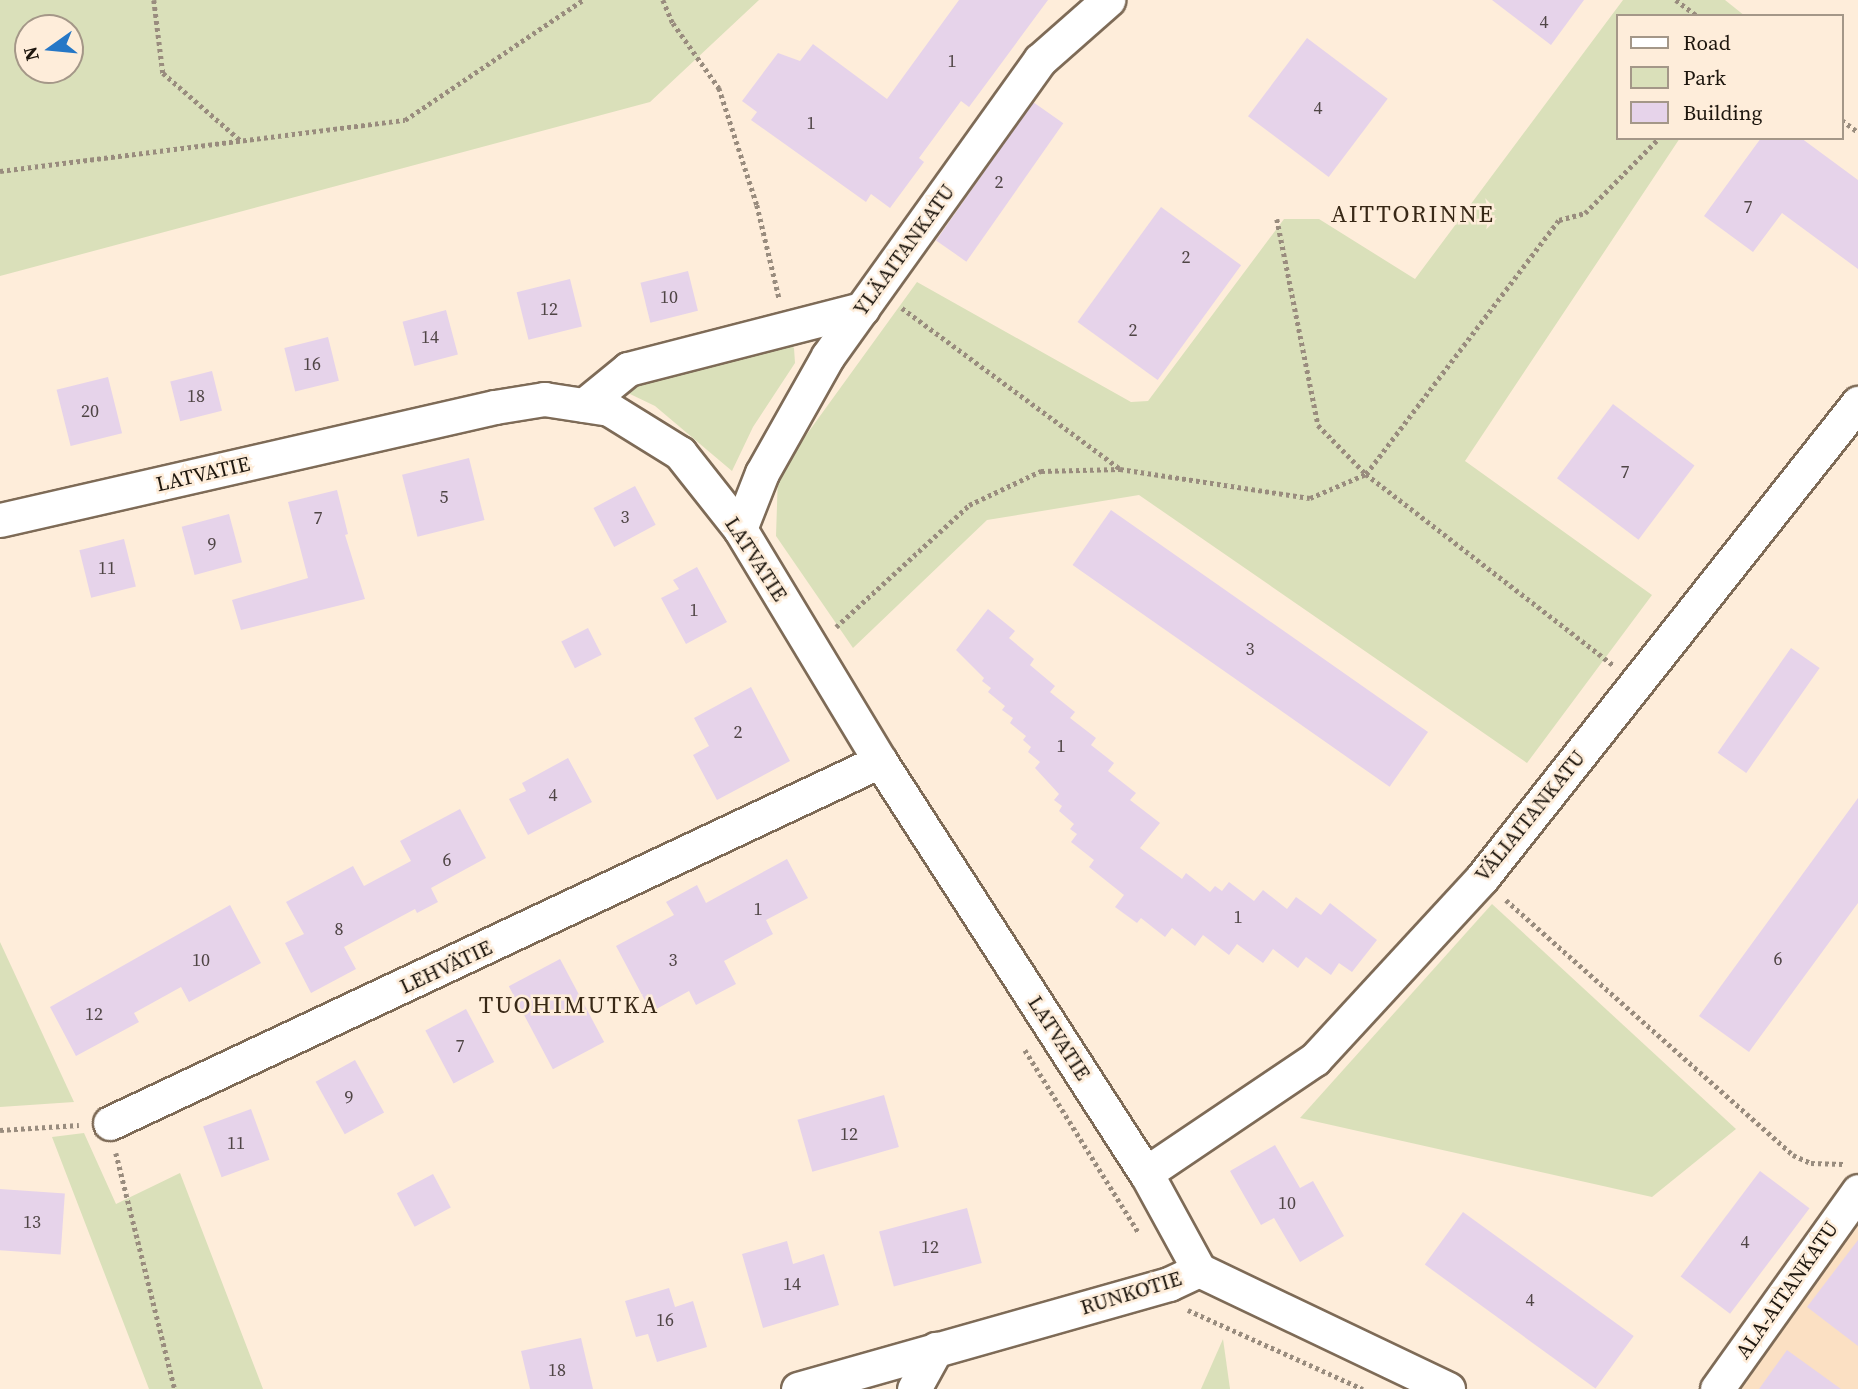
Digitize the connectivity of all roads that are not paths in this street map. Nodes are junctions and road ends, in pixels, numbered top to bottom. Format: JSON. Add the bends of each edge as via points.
{"nodes":[{"id":1,"x":1108,"y":0,"type":"edge"},
{"id":2,"x":869,"y":299,"type":"junction"},
{"id":3,"x":1858,"y":403,"type":"edge"},
{"id":4,"x":584,"y":405,"type":"junction"},
{"id":5,"x":0,"y":520,"type":"edge"},
{"id":6,"x":740,"y":529,"type":"junction"},
{"id":7,"x":880,"y":761,"type":"junction"},
{"id":8,"x":110,"y":1123,"type":"road end"},
{"id":9,"x":1146,"y":1173,"type":"junction"},
{"id":10,"x":1856,"y":1177,"type":"edge"},
{"id":11,"x":1199,"y":1270,"type":"junction"},
{"id":12,"x":936,"y":1349,"type":"junction"},
{"id":13,"x":798,"y":1389,"type":"edge"},
{"id":14,"x":914,"y":1389,"type":"edge"},
{"id":15,"x":1448,"y":1389,"type":"edge"},
{"id":16,"x":1717,"y":1389,"type":"edge"}],
"edges":[{"from":1,"to":2,"type":"street","name":"YLÄAITANKATU","via":[[1040,60]]},
{"from":2,"to":4,"type":"street","via":[[786,328],[628,369]]},
{"from":2,"to":6,"type":"street","name":"YLÄAITANKATU","via":[[828,356],[762,473]]},
{"from":3,"to":9,"type":"street","name":"VÄLIAITANKATU","via":[[1482,878],[1315,1059]]},
{"from":4,"to":5,"type":"street","name":"LATVATIE","via":[[544,399],[495,407]]},
{"from":4,"to":6,"type":"street","name":"LATVATIE","via":[[609,409],[680,453]]},
{"from":6,"to":7,"type":"street","name":"LATVATIE"},
{"from":7,"to":8,"type":"street","name":"LEHVÄTIE"},
{"from":7,"to":9,"type":"street","name":"LATVATIE"},
{"from":9,"to":11,"type":"street","name":"LATVATIE"},
{"from":10,"to":16,"type":"street","name":"ALA-AITANKATU"},
{"from":11,"to":12,"type":"street","name":"RUNKOTIE","via":[[1169,1284]]},
{"from":11,"to":15,"type":"street","name":"RUNKOTIE"},
{"from":12,"to":13,"type":"street","name":"RUNKOTIE"},
{"from":12,"to":14,"type":"street"}]}
